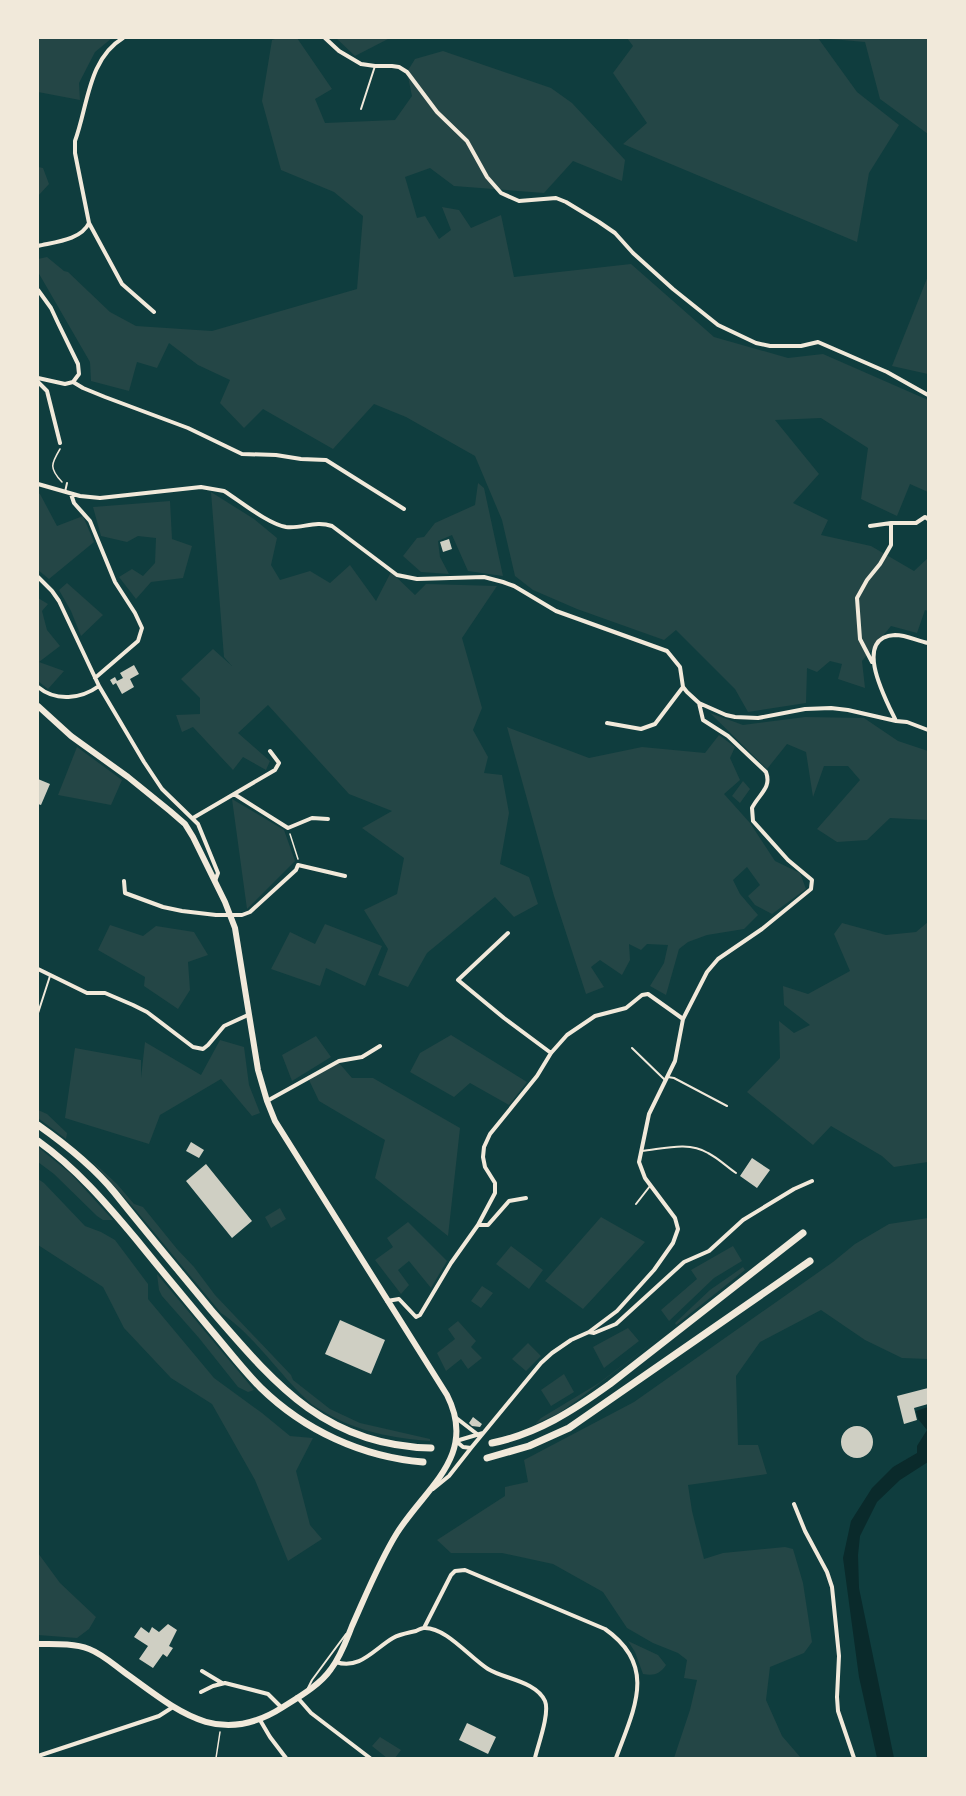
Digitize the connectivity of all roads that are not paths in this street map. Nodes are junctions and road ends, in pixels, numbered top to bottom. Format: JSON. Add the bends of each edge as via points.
{"nodes":[{"id":1,"x":123,"y":38,"type":"edge"},
{"id":2,"x":325,"y":38,"type":"edge"},
{"id":3,"x":375,"y":66,"type":"junction"},
{"id":4,"x":361,"y":109,"type":"dead end"},
{"id":5,"x":89,"y":223,"type":"junction"},
{"id":6,"x":38,"y":246,"type":"edge"},
{"id":7,"x":38,"y":290,"type":"edge"},
{"id":8,"x":154,"y":312,"type":"dead end"},
{"id":9,"x":38,"y":379,"type":"edge"},
{"id":10,"x":73,"y":382,"type":"junction"},
{"id":11,"x":928,"y":395,"type":"edge"},
{"id":12,"x":60,"y":443,"type":"road end"},
{"id":13,"x":38,"y":484,"type":"edge"},
{"id":14,"x":66,"y":484,"type":"road end"},
{"id":15,"x":64,"y":492,"type":"junction"},
{"id":16,"x":71,"y":494,"type":"junction"},
{"id":17,"x":404,"y":509,"type":"dead end"},
{"id":18,"x":928,"y":519,"type":"edge"},
{"id":19,"x":892,"y":523,"type":"junction"},
{"id":20,"x":870,"y":526,"type":"dead end"},
{"id":21,"x":38,"y":577,"type":"edge"},
{"id":22,"x":928,"y":643,"type":"edge"},
{"id":23,"x":872,"y":662,"type":"junction"},
{"id":24,"x":95,"y":678,"type":"junction"},
{"id":25,"x":100,"y":686,"type":"junction"},
{"id":26,"x":38,"y":687,"type":"edge"},
{"id":27,"x":683,"y":687,"type":"junction"},
{"id":28,"x":699,"y":703,"type":"junction"},
{"id":29,"x":38,"y":706,"type":"edge"},
{"id":30,"x":896,"y":721,"type":"junction"},
{"id":31,"x":607,"y":723,"type":"dead end"},
{"id":32,"x":928,"y":730,"type":"edge"},
{"id":33,"x":270,"y":751,"type":"dead end"},
{"id":34,"x":234,"y":794,"type":"junction"},
{"id":35,"x":193,"y":818,"type":"junction"},
{"id":36,"x":328,"y":818,"type":"dead end"},
{"id":37,"x":345,"y":876,"type":"dead end"},
{"id":38,"x":124,"y":881,"type":"dead end"},
{"id":39,"x":215,"y":881,"type":"junction"},
{"id":40,"x":230,"y":914,"type":"junction"},
{"id":41,"x":508,"y":933,"type":"dead end"},
{"id":42,"x":38,"y":969,"type":"edge"},
{"id":43,"x":50,"y":974,"type":"junction"},
{"id":44,"x":38,"y":1013,"type":"edge"},
{"id":45,"x":248,"y":1015,"type":"junction"},
{"id":46,"x":683,"y":1019,"type":"junction"},
{"id":47,"x":380,"y":1046,"type":"dead end"},
{"id":48,"x":632,"y":1048,"type":"dead end"},
{"id":49,"x":551,"y":1053,"type":"junction"},
{"id":50,"x":666,"y":1078,"type":"junction"},
{"id":51,"x":267,"y":1101,"type":"junction"},
{"id":52,"x":727,"y":1106,"type":"dead end"},
{"id":53,"x":38,"y":1125,"type":"edge"},
{"id":54,"x":38,"y":1141,"type":"edge"},
{"id":55,"x":640,"y":1151,"type":"junction"},
{"id":56,"x":736,"y":1173,"type":"dead end"},
{"id":57,"x":812,"y":1181,"type":"dead end"},
{"id":58,"x":650,"y":1186,"type":"junction"},
{"id":59,"x":526,"y":1198,"type":"dead end"},
{"id":60,"x":636,"y":1204,"type":"dead end"},
{"id":61,"x":478,"y":1225,"type":"junction"},
{"id":62,"x":803,"y":1233,"type":"dead end"},
{"id":63,"x":810,"y":1261,"type":"dead end"},
{"id":64,"x":387,"y":1301,"type":"junction"},
{"id":65,"x":589,"y":1332,"type":"junction"},
{"id":66,"x":456,"y":1418,"type":"junction"},
{"id":67,"x":483,"y":1433,"type":"junction"},
{"id":68,"x":477,"y":1434,"type":"junction"},
{"id":69,"x":456,"y":1441,"type":"junction"},
{"id":70,"x":492,"y":1443,"type":"dead end"},
{"id":71,"x":431,"y":1448,"type":"dead end"},
{"id":72,"x":472,"y":1448,"type":"junction"},
{"id":73,"x":487,"y":1458,"type":"dead end"},
{"id":74,"x":423,"y":1462,"type":"dead end"},
{"id":75,"x":428,"y":1493,"type":"junction"},
{"id":76,"x":794,"y":1504,"type":"dead end"},
{"id":77,"x":352,"y":1627,"type":"junction"},
{"id":78,"x":424,"y":1628,"type":"junction"},
{"id":79,"x":38,"y":1644,"type":"edge"},
{"id":80,"x":336,"y":1662,"type":"junction"},
{"id":81,"x":202,"y":1671,"type":"dead end"},
{"id":82,"x":222,"y":1683,"type":"junction"},
{"id":83,"x":307,"y":1690,"type":"junction"},
{"id":84,"x":201,"y":1692,"type":"dead end"},
{"id":85,"x":297,"y":1698,"type":"junction"},
{"id":86,"x":174,"y":1707,"type":"junction"},
{"id":87,"x":282,"y":1708,"type":"junction"},
{"id":88,"x":260,"y":1720,"type":"junction"},
{"id":89,"x":38,"y":1756,"type":"edge"},
{"id":90,"x":286,"y":1758,"type":"edge"},
{"id":91,"x":370,"y":1758,"type":"edge"},
{"id":92,"x":535,"y":1758,"type":"edge"},
{"id":93,"x":616,"y":1758,"type":"edge"},
{"id":94,"x":854,"y":1758,"type":"edge"}],
"edges":[{"from":1,"to":5,"type":"street","via":[[108,50],[99,62],[75,141],[75,153]]},
{"from":2,"to":3,"type":"street","via":[[350,58],[361,64]]},
{"from":3,"to":4,"type":"lane"},
{"from":3,"to":11,"type":"street","via":[[399,67],[407,72],[437,112],[467,141],[487,177],[501,193],[519,201],[556,198],[566,202],[615,233],[699,312],[718,325],[734,334],[770,346],[801,346],[818,342],[887,372]]},
{"from":5,"to":6,"type":"street","via":[[78,235]]},
{"from":5,"to":8,"type":"street","via":[[122,284]]},
{"from":7,"to":10,"type":"street","via":[[51,308],[78,364],[79,374]]},
{"from":9,"to":10,"type":"street","via":[[65,384]]},
{"from":9,"to":12,"type":"street","via":[[47,391]]},
{"from":10,"to":17,"type":"street","via":[[105,397],[188,428],[242,454],[326,460]]},
{"from":13,"to":15,"type":"street"},
{"from":14,"to":15,"type":"lane"},
{"from":15,"to":16,"type":"street"},
{"from":16,"to":24,"type":"street","via":[[74,503],[90,521],[115,582],[142,628],[138,641]]},
{"from":16,"to":27,"type":"street","via":[[100,498],[201,487],[216,489],[236,498],[276,525],[293,527],[322,523],[332,526],[400,576],[417,579],[484,577],[509,584],[556,611],[667,651],[680,667]]},
{"from":18,"to":19,"type":"street","via":[[925,517],[916,523]]},
{"from":19,"to":20,"type":"street"},
{"from":19,"to":23,"type":"street","via":[[891,545],[857,598],[860,639]]},
{"from":21,"to":24,"type":"street","via":[[59,601]]},
{"from":22,"to":23,"type":"street","via":[[908,636],[894,635],[884,638],[876,646]]},
{"from":23,"to":30,"type":"street"},
{"from":24,"to":25,"type":"street"},
{"from":25,"to":26,"type":"street","via":[[84,695],[73,697],[51,695]]},
{"from":25,"to":35,"type":"street","via":[[157,783]]},
{"from":27,"to":28,"type":"street"},
{"from":27,"to":31,"type":"street","via":[[655,724],[641,729]]},
{"from":28,"to":30,"type":"street","via":[[736,717],[758,718],[805,709],[831,708]]},
{"from":28,"to":46,"type":"street","via":[[703,720],[728,736],[766,772],[768,787],[752,808],[753,821],[788,860],[812,880],[811,889],[805,895],[718,959],[707,972]]},
{"from":29,"to":39,"type":"main road","via":[[71,736],[128,777],[185,824]]},
{"from":30,"to":32,"type":"street","via":[[907,722]]},
{"from":33,"to":34,"type":"street","via":[[279,763],[275,770]]},
{"from":34,"to":35,"type":"street"},
{"from":34,"to":36,"type":"street","via":[[288,828],[312,818]]},
{"from":35,"to":39,"type":"street","via":[[216,867],[218,873]]},
{"from":37,"to":40,"type":"street","via":[[298,865],[296,870],[250,912],[242,915]]},
{"from":38,"to":40,"type":"street","via":[[125,893],[163,907],[202,914]]},
{"from":39,"to":40,"type":"main road"},
{"from":40,"to":45,"type":"main road","via":[[237,938]]},
{"from":41,"to":49,"type":"street","via":[[458,980]]},
{"from":42,"to":43,"type":"street"},
{"from":43,"to":44,"type":"lane"},
{"from":43,"to":45,"type":"street","via":[[87,993],[105,993],[147,1012],[193,1047],[203,1048],[224,1026]]},
{"from":45,"to":51,"type":"main road","via":[[258,1070]]},
{"from":46,"to":49,"type":"street","via":[[648,994],[642,995],[626,1008],[595,1016],[567,1035]]},
{"from":46,"to":50,"type":"street","via":[[675,1061]]},
{"from":47,"to":51,"type":"street","via":[[362,1057],[339,1061]]},
{"from":48,"to":50,"type":"lane"},
{"from":49,"to":61,"type":"street","via":[[490,1134],[484,1147],[485,1167],[495,1183],[495,1193]]},
{"from":50,"to":52,"type":"lane","via":[[674,1078]]},
{"from":50,"to":55,"type":"street","via":[[649,1114]]},
{"from":51,"to":64,"type":"main road","via":[[275,1121]]},
{"from":53,"to":71,"type":"highway","via":[[79,1157],[115,1193],[238,1341],[287,1392],[346,1430],[397,1445]]},
{"from":54,"to":74,"type":"highway","via":[[63,1160],[95,1191],[236,1360],[273,1399],[301,1420],[348,1445],[391,1458]]},
{"from":55,"to":56,"type":"lane","via":[[664,1147],[690,1147],[708,1152]]},
{"from":55,"to":58,"type":"street","via":[[640,1168]]},
{"from":57,"to":65,"type":"street","via":[[743,1220],[709,1251],[684,1262],[616,1324],[594,1333]]},
{"from":58,"to":60,"type":"lane"},
{"from":58,"to":65,"type":"street","via":[[675,1218],[678,1229],[676,1236],[654,1270],[638,1288],[617,1311]]},
{"from":59,"to":61,"type":"street","via":[[509,1201],[488,1225]]},
{"from":61,"to":64,"type":"street","via":[[451,1263],[420,1315],[416,1317],[412,1314],[399,1299]]},
{"from":62,"to":70,"type":"highway","via":[[610,1384],[562,1417],[535,1430]]},
{"from":63,"to":73,"type":"highway","via":[[569,1428],[529,1446]]},
{"from":64,"to":66,"type":"main road","via":[[447,1395]]},
{"from":65,"to":67,"type":"street","via":[[571,1340],[541,1363]]},
{"from":66,"to":68,"type":"street"},
{"from":66,"to":69,"type":"main road"},
{"from":67,"to":68,"type":"street"},
{"from":67,"to":72,"type":"street"},
{"from":68,"to":69,"type":"street"},
{"from":69,"to":72,"type":"street","via":[[463,1447]]},
{"from":69,"to":75,"type":"main road","via":[[451,1458]]},
{"from":72,"to":75,"type":"street","via":[[449,1476]]},
{"from":75,"to":77,"type":"main road","via":[[394,1537]]},
{"from":76,"to":94,"type":"street","via":[[805,1531],[828,1572],[832,1587],[839,1656],[838,1711]]},
{"from":77,"to":80,"type":"main road"},
{"from":77,"to":83,"type":"lane"},
{"from":78,"to":80,"type":"street","via":[[393,1638],[362,1660],[352,1663]]},
{"from":78,"to":92,"type":"street","via":[[443,1635],[486,1667],[530,1687],[542,1697],[546,1707]]},
{"from":78,"to":93,"type":"street","via":[[451,1575],[459,1570],[465,1570],[605,1629],[628,1651],[636,1667],[639,1685]]},
{"from":79,"to":86,"type":"main road","via":[[75,1645],[89,1649]]},
{"from":80,"to":83,"type":"main road","via":[[325,1676]]},
{"from":81,"to":82,"type":"street"},
{"from":82,"to":84,"type":"street"},
{"from":82,"to":87,"type":"street","via":[[268,1694]]},
{"from":83,"to":85,"type":"main road"},
{"from":85,"to":87,"type":"main road"},
{"from":85,"to":91,"type":"street","via":[[311,1713]]},
{"from":86,"to":88,"type":"main road","via":[[187,1716],[213,1724],[232,1725]]},
{"from":86,"to":89,"type":"street","via":[[159,1716]]},
{"from":87,"to":88,"type":"main road"},
{"from":88,"to":90,"type":"street"}]}
